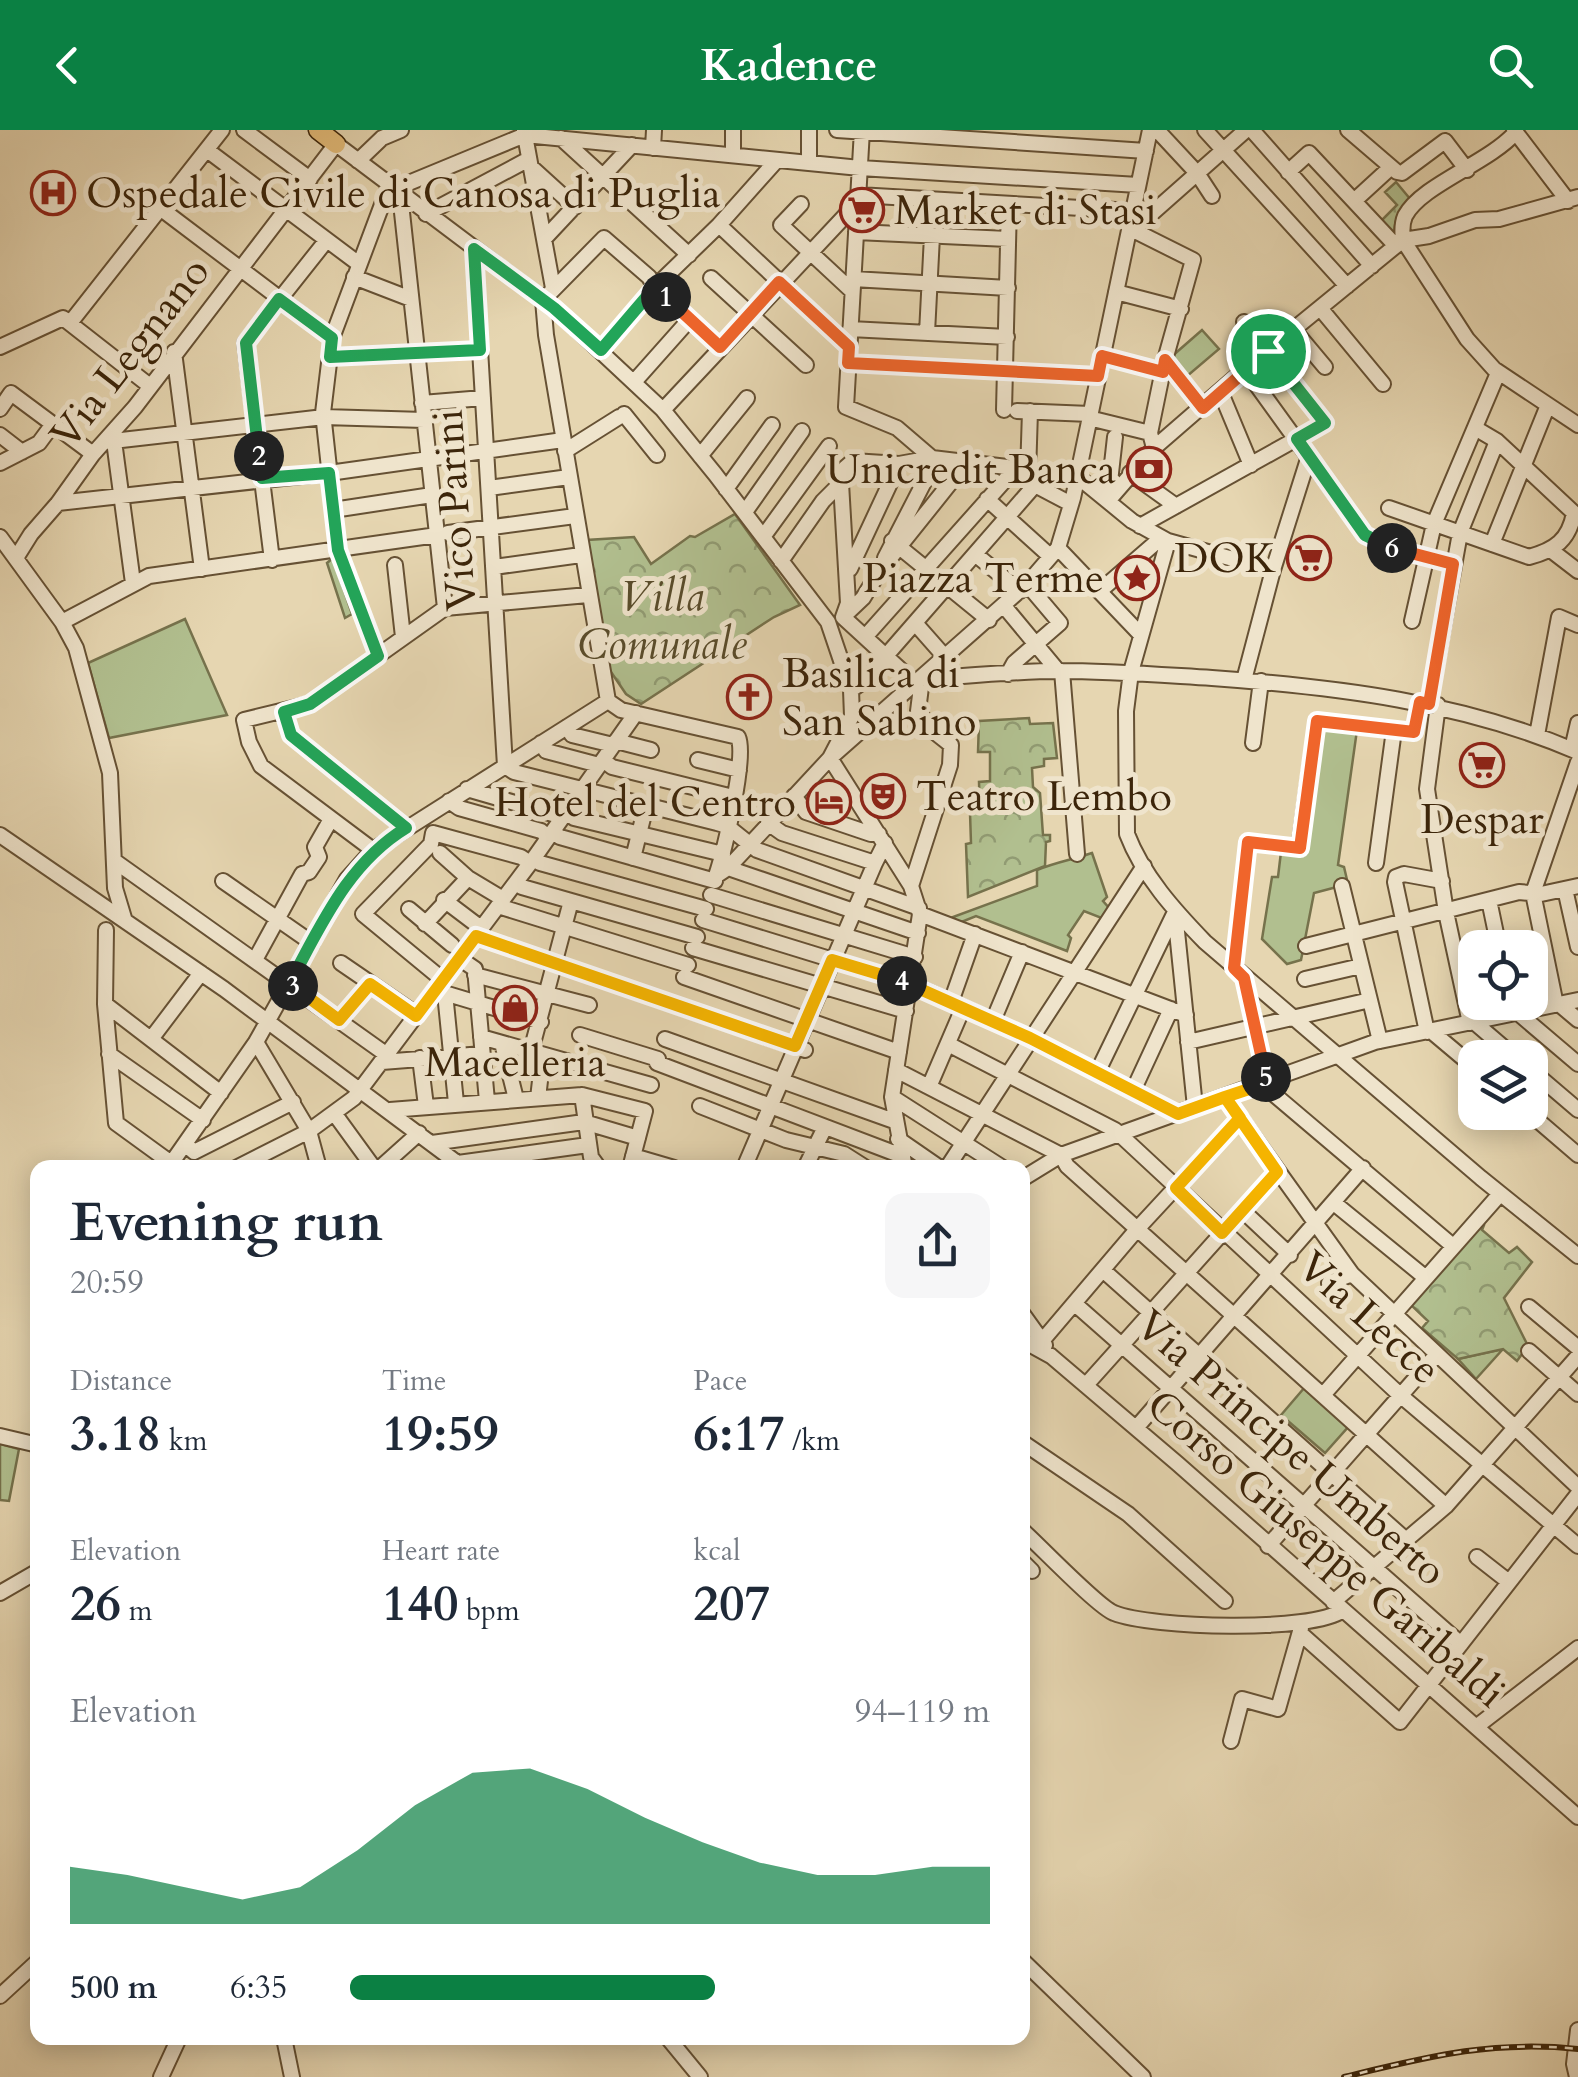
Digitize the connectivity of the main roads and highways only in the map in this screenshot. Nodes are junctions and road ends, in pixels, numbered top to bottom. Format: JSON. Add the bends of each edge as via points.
{"nodes":[{"id":1,"x":318,"y":130,"type":"edge"},
{"id":2,"x":341,"y":141,"type":"edge"}],
"edges":[{"from":1,"to":2,"type":"main road"}]}
